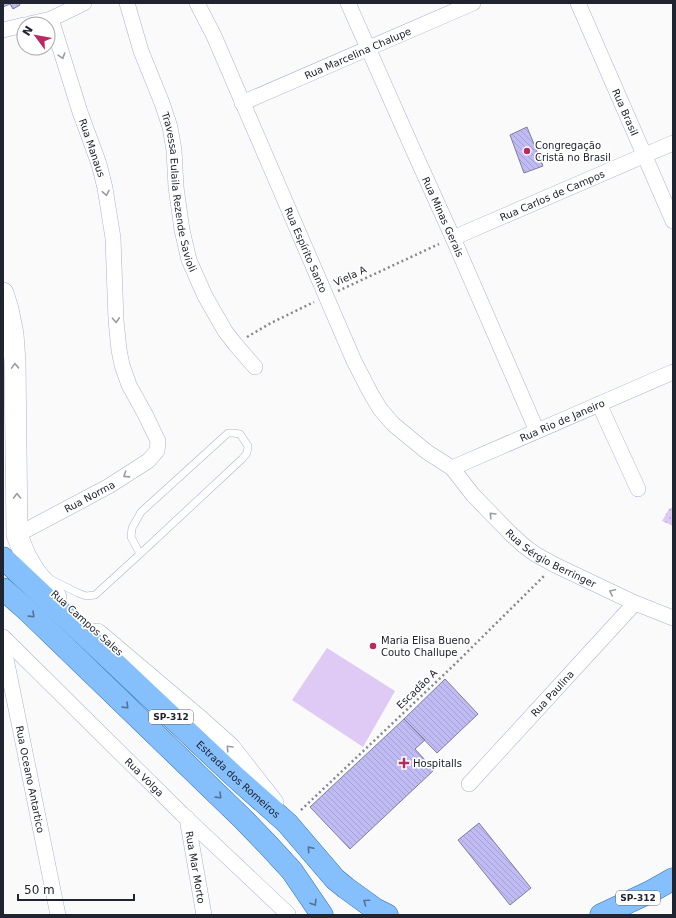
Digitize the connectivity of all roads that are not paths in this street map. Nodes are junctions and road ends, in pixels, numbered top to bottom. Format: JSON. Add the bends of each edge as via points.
{"nodes":[{"id":1,"x":84,"y":3,"type":"edge"},
{"id":2,"x":128,"y":3,"type":"edge"},
{"id":3,"x":197,"y":3,"type":"edge"},
{"id":4,"x":348,"y":3,"type":"edge"},
{"id":5,"x":473,"y":3,"type":"edge"},
{"id":6,"x":578,"y":3,"type":"edge"},
{"id":7,"x":56,"y":17,"type":"edge"},
{"id":8,"x":16,"y":27,"type":"edge"},
{"id":9,"x":3,"y":30,"type":"edge"},
{"id":10,"x":56,"y":35,"type":"edge"},
{"id":11,"x":368,"y":49,"type":"junction"},
{"id":12,"x":242,"y":103,"type":"junction"},
{"id":13,"x":673,"y":143,"type":"edge"},
{"id":14,"x":644,"y":155,"type":"junction"},
{"id":15,"x":673,"y":221,"type":"edge"},
{"id":16,"x":453,"y":238,"type":"junction"},
{"id":17,"x":3,"y":293,"type":"edge"},
{"id":18,"x":255,"y":368,"type":"dead end"},
{"id":19,"x":673,"y":372,"type":"edge"},
{"id":20,"x":599,"y":404,"type":"junction"},
{"id":21,"x":538,"y":431,"type":"junction"},
{"id":22,"x":156,"y":451,"type":"joint"},
{"id":23,"x":452,"y":468,"type":"junction"},
{"id":24,"x":638,"y":489,"type":"dead end"},
{"id":25,"x":17,"y":535,"type":"junction"},
{"id":26,"x":140,"y":554,"type":"junction"},
{"id":27,"x":3,"y":558,"type":"edge"},
{"id":28,"x":35,"y":572,"type":"junction"},
{"id":29,"x":3,"y":589,"type":"edge"},
{"id":30,"x":635,"y":603,"type":"junction"},
{"id":31,"x":673,"y":618,"type":"edge"},
{"id":32,"x":3,"y":637,"type":"edge"},
{"id":33,"x":3,"y":644,"type":"edge"},
{"id":34,"x":470,"y":784,"type":"dead end"},
{"id":35,"x":188,"y":818,"type":"junction"},
{"id":36,"x":287,"y":823,"type":"junction"},
{"id":37,"x":673,"y":879,"type":"edge"},
{"id":38,"x":288,"y":914,"type":"dead end"},
{"id":39,"x":58,"y":915,"type":"edge"},
{"id":40,"x":204,"y":915,"type":"edge"},
{"id":41,"x":322,"y":915,"type":"edge"},
{"id":42,"x":387,"y":915,"type":"edge"},
{"id":43,"x":601,"y":915,"type":"edge"}],
"edges":[{"from":1,"to":7,"type":"street"},
{"from":2,"to":18,"type":"street","name":"Travessa Eulaila Rezende Savioli","via":[[141,51],[170,127],[182,230],[189,260],[205,296],[225,331]]},
{"from":3,"to":12,"type":"street","name":"Rua Espírito Santo"},
{"from":4,"to":11,"type":"street","name":"Rua Minas Gerais"},
{"from":5,"to":11,"type":"street","name":"Rua Marcelina Chalupe"},
{"from":6,"to":14,"type":"street","name":"Rua Brasil"},
{"from":8,"to":9,"type":"street"},
{"from":10,"to":22,"type":"street","name":"Rua Manaus","one_way":true,"via":[[105,188],[113,238],[116,327],[122,365],[129,385],[158,441]]},
{"from":11,"to":12,"type":"street","name":"Rua Marcelina Chalupe"},
{"from":11,"to":16,"type":"street","name":"Rua Minas Gerais"},
{"from":12,"to":23,"type":"street","name":"Rua Espírito Santo","via":[[354,361],[370,392],[393,424],[426,452]]},
{"from":13,"to":14,"type":"street","name":"Rua Carlos de Campos"},
{"from":14,"to":15,"type":"street","name":"Rua Brasil"},
{"from":14,"to":16,"type":"street","name":"Rua Carlos de Campos"},
{"from":16,"to":21,"type":"street","name":"Rua Minas Gerais"},
{"from":25,"to":17,"type":"street","name":"Rua Campos Sales","one_way":true,"via":[[13,334]]},
{"from":19,"to":20,"type":"street","name":"Rua Rio de Janeiro"},
{"from":20,"to":21,"type":"street","name":"Rua Rio de Janeiro"},
{"from":20,"to":24,"type":"street"},
{"from":21,"to":23,"type":"street","name":"Rua Rio de Janeiro"},
{"from":22,"to":25,"type":"street","name":"Rua Norma","one_way":true,"via":[[148,461],[109,486]]},
{"from":30,"to":23,"type":"street","name":"Rua Sérgio Berringer","one_way":true,"via":[[535,554],[510,533],[473,495]]},
{"from":25,"to":28,"type":"street","name":"Rua Campos Sales"},
{"from":26,"to":26,"type":"lane","via":[[247,454],[248,446],[240,434],[228,433],[141,512],[132,528],[131,537]]},
{"from":26,"to":28,"type":"lane","via":[[95,595],[86,596],[78,593]]},
{"from":27,"to":36,"type":"main road","name":"Estrada dos Romeiros","number":"SP-312"},
{"from":36,"to":28,"type":"street","name":"Rua Campos Sales","one_way":true,"via":[[230,748],[77,617]]},
{"from":29,"to":41,"type":"main road","number":"SP-312","one_way":true,"via":[[236,812],[292,871]]},
{"from":30,"to":31,"type":"street","name":"Rua Sérgio Berringer"},
{"from":30,"to":34,"type":"street","name":"Rua Paulina"},
{"from":32,"to":35,"type":"street","name":"Rua Volga"},
{"from":33,"to":39,"type":"street","name":"Rua Oceano Antartico"},
{"from":35,"to":38,"type":"street","name":"Rua Volga"},
{"from":35,"to":40,"type":"street","name":"Rua Mar Morto"},
{"from":42,"to":36,"type":"main road","name":"Estrada dos Romeiros","number":"SP-312","one_way":true,"via":[[375,909],[336,879]]},
{"from":37,"to":43,"type":"main road","number":"SP-312"}]}
